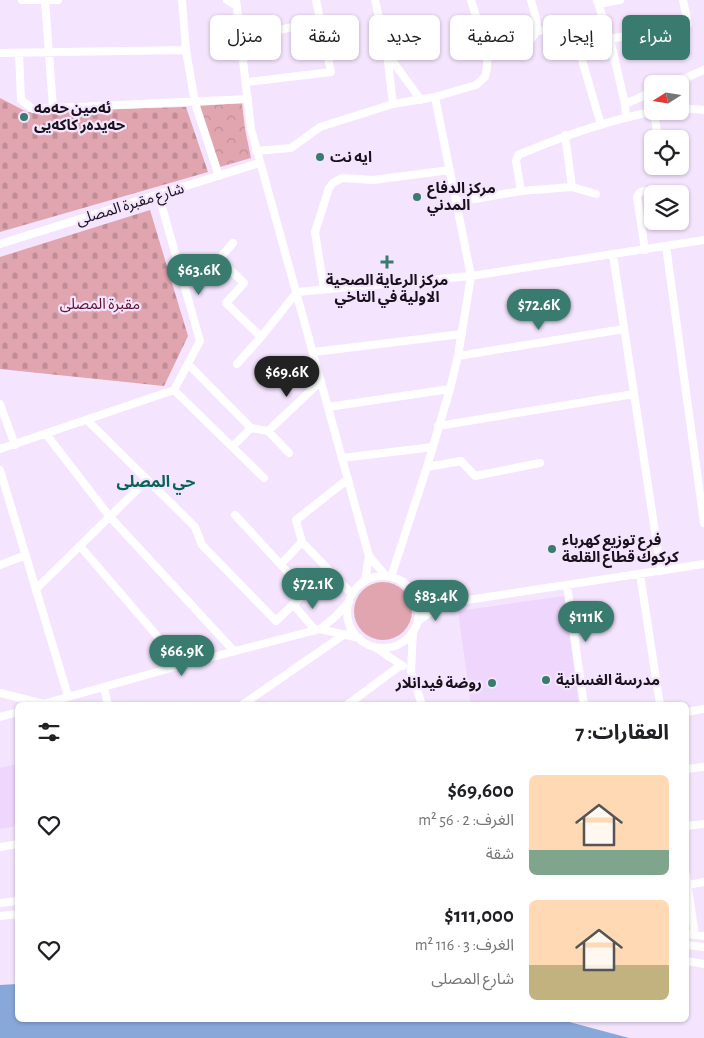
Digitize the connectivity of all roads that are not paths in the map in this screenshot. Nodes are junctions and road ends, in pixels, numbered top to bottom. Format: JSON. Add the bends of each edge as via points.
{"nodes":[{"id":1,"x":22,"y":0,"type":"edge"},
{"id":2,"x":58,"y":0,"type":"edge"},
{"id":3,"x":182,"y":0,"type":"edge"},
{"id":4,"x":227,"y":0,"type":"edge"},
{"id":5,"x":316,"y":0,"type":"edge"},
{"id":6,"x":375,"y":0,"type":"edge"},
{"id":7,"x":471,"y":0,"type":"edge"},
{"id":8,"x":531,"y":0,"type":"edge"},
{"id":9,"x":620,"y":0,"type":"edge"},
{"id":10,"x":683,"y":0,"type":"edge"},
{"id":11,"x":45,"y":1,"type":"edge"},
{"id":12,"x":598,"y":2,"type":"edge"},
{"id":13,"x":237,"y":3,"type":"edge"},
{"id":14,"x":320,"y":15,"type":"edge"},
{"id":15,"x":378,"y":15,"type":"edge"},
{"id":16,"x":476,"y":15,"type":"edge"},
{"id":17,"x":602,"y":15,"type":"edge"},
{"id":18,"x":536,"y":31,"type":"junction"},
{"id":19,"x":533,"y":36,"type":"edge"},
{"id":20,"x":612,"y":39,"type":"edge"},
{"id":21,"x":612,"y":48,"type":"edge"},
{"id":22,"x":186,"y":50,"type":"junction"},
{"id":23,"x":0,"y":53,"type":"edge"},
{"id":24,"x":19,"y":53,"type":"junction"},
{"id":25,"x":50,"y":53,"type":"junction"},
{"id":26,"x":244,"y":60,"type":"edge"},
{"id":27,"x":329,"y":60,"type":"edge"},
{"id":28,"x":388,"y":60,"type":"edge"},
{"id":29,"x":392,"y":60,"type":"edge"},
{"id":30,"x":487,"y":60,"type":"edge"},
{"id":31,"x":704,"y":70,"type":"edge"},
{"id":32,"x":689,"y":77,"type":"edge"},
{"id":33,"x":247,"y":82,"type":"junction"},
{"id":34,"x":644,"y":96,"type":"edge"},
{"id":35,"x":435,"y":97,"type":"junction"},
{"id":36,"x":248,"y":99,"type":"junction"},
{"id":37,"x":420,"y":100,"type":"junction"},
{"id":38,"x":195,"y":102,"type":"junction"},
{"id":39,"x":393,"y":104,"type":"junction"},
{"id":40,"x":625,"y":104,"type":"junction"},
{"id":41,"x":53,"y":107,"type":"junction"},
{"id":42,"x":689,"y":109,"type":"edge"},
{"id":43,"x":704,"y":110,"type":"edge"},
{"id":44,"x":644,"y":114,"type":"edge"},
{"id":45,"x":626,"y":117,"type":"junction"},
{"id":46,"x":601,"y":125,"type":"junction"},
{"id":47,"x":565,"y":135,"type":"junction"},
{"id":48,"x":256,"y":151,"type":"junction"},
{"id":49,"x":259,"y":164,"type":"junction"},
{"id":50,"x":450,"y":170,"type":"junction"},
{"id":51,"x":219,"y":176,"type":"junction"},
{"id":52,"x":572,"y":188,"type":"junction"},
{"id":53,"x":521,"y":191,"type":"junction"},
{"id":54,"x":644,"y":191,"type":"edge"},
{"id":55,"x":596,"y":194,"type":"dead end"},
{"id":56,"x":159,"y":196,"type":"junction"},
{"id":57,"x":457,"y":202,"type":"junction"},
{"id":58,"x":704,"y":240,"type":"edge"},
{"id":59,"x":234,"y":243,"type":"dead end"},
{"id":60,"x":0,"y":244,"type":"edge"},
{"id":61,"x":666,"y":246,"type":"junction"},
{"id":62,"x":645,"y":250,"type":"junction"},
{"id":63,"x":613,"y":255,"type":"junction"},
{"id":64,"x":471,"y":276,"type":"junction"},
{"id":65,"x":324,"y":289,"type":"junction"},
{"id":66,"x":297,"y":292,"type":"junction"},
{"id":67,"x":624,"y":329,"type":"junction"},
{"id":68,"x":462,"y":334,"type":"junction"},
{"id":69,"x":261,"y":337,"type":"junction"},
{"id":70,"x":314,"y":352,"type":"junction"},
{"id":71,"x":458,"y":356,"type":"junction"},
{"id":72,"x":188,"y":364,"type":"junction"},
{"id":73,"x":237,"y":364,"type":"dead end"},
{"id":74,"x":321,"y":381,"type":"junction"},
{"id":75,"x":450,"y":389,"type":"junction"},
{"id":76,"x":174,"y":390,"type":"junction"},
{"id":77,"x":634,"y":394,"type":"junction"},
{"id":78,"x":0,"y":404,"type":"edge"},
{"id":79,"x":328,"y":406,"type":"junction"},
{"id":80,"x":87,"y":420,"type":"junction"},
{"id":81,"x":438,"y":426,"type":"junction"},
{"id":82,"x":251,"y":428,"type":"junction"},
{"id":83,"x":268,"y":431,"type":"junction"},
{"id":84,"x":46,"y":434,"type":"junction"},
{"id":85,"x":15,"y":445,"type":"junction"},
{"id":86,"x":232,"y":447,"type":"junction"},
{"id":87,"x":433,"y":447,"type":"junction"},
{"id":88,"x":0,"y":449,"type":"edge"},
{"id":89,"x":289,"y":453,"type":"dead end"},
{"id":90,"x":342,"y":458,"type":"junction"},
{"id":91,"x":540,"y":463,"type":"dead end"},
{"id":92,"x":427,"y":467,"type":"junction"},
{"id":93,"x":0,"y":470,"type":"edge"},
{"id":94,"x":264,"y":478,"type":"dead end"},
{"id":95,"x":348,"y":479,"type":"junction"},
{"id":96,"x":147,"y":480,"type":"junction"},
{"id":97,"x":235,"y":516,"type":"dead end"},
{"id":98,"x":110,"y":517,"type":"junction"},
{"id":99,"x":704,"y":523,"type":"edge"},
{"id":100,"x":302,"y":542,"type":"junction"},
{"id":101,"x":80,"y":546,"type":"junction"},
{"id":102,"x":26,"y":555,"type":"junction"},
{"id":103,"x":369,"y":556,"type":"junction"},
{"id":104,"x":281,"y":564,"type":"junction"},
{"id":105,"x":704,"y":564,"type":"edge"},
{"id":106,"x":0,"y":565,"type":"edge"},
{"id":107,"x":661,"y":570,"type":"junction"},
{"id":108,"x":640,"y":574,"type":"junction"},
{"id":109,"x":388,"y":576,"type":"junction"},
{"id":110,"x":365,"y":581,"type":"junction"},
{"id":111,"x":567,"y":585,"type":"junction"},
{"id":112,"x":36,"y":589,"type":"junction"},
{"id":113,"x":352,"y":594,"type":"junction"},
{"id":114,"x":414,"y":594,"type":"junction"},
{"id":115,"x":349,"y":602,"type":"junction"},
{"id":116,"x":293,"y":604,"type":"junction"},
{"id":117,"x":441,"y":604,"type":"junction"},
{"id":118,"x":418,"y":621,"type":"junction"},
{"id":119,"x":318,"y":630,"type":"junction"},
{"id":120,"x":413,"y":632,"type":"junction"},
{"id":121,"x":345,"y":634,"type":"junction"},
{"id":122,"x":359,"y":638,"type":"junction"},
{"id":123,"x":374,"y":647,"type":"junction"},
{"id":124,"x":234,"y":651,"type":"junction"},
{"id":125,"x":182,"y":665,"type":"junction"},
{"id":126,"x":401,"y":665,"type":"junction"},
{"id":127,"x":411,"y":672,"type":"junction"},
{"id":128,"x":104,"y":687,"type":"junction"},
{"id":129,"x":0,"y":693,"type":"edge"},
{"id":130,"x":68,"y":696,"type":"junction"},
{"id":131,"x":34,"y":702,"type":"edge"},
{"id":132,"x":48,"y":702,"type":"edge"},
{"id":133,"x":107,"y":702,"type":"edge"},
{"id":134,"x":246,"y":702,"type":"edge"},
{"id":135,"x":352,"y":702,"type":"edge"},
{"id":136,"x":421,"y":702,"type":"edge"},
{"id":137,"x":584,"y":702,"type":"edge"},
{"id":138,"x":660,"y":702,"type":"edge"},
{"id":139,"x":704,"y":710,"type":"edge"},
{"id":140,"x":689,"y":712,"type":"edge"},
{"id":141,"x":15,"y":714,"type":"edge"},
{"id":142,"x":0,"y":717,"type":"edge"},
{"id":143,"x":704,"y":767,"type":"edge"},
{"id":144,"x":689,"y":769,"type":"edge"},
{"id":145,"x":704,"y":824,"type":"edge"},
{"id":146,"x":689,"y":826,"type":"edge"},
{"id":147,"x":15,"y":844,"type":"edge"},
{"id":148,"x":0,"y":847,"type":"edge"},
{"id":149,"x":704,"y":882,"type":"edge"},
{"id":150,"x":689,"y":885,"type":"edge"},
{"id":151,"x":689,"y":892,"type":"edge"},
{"id":152,"x":15,"y":901,"type":"edge"},
{"id":153,"x":0,"y":902,"type":"edge"},
{"id":154,"x":15,"y":914,"type":"edge"},
{"id":155,"x":0,"y":916,"type":"edge"},
{"id":156,"x":689,"y":934,"type":"edge"},
{"id":157,"x":695,"y":935,"type":"junction"},
{"id":158,"x":704,"y":936,"type":"edge"},
{"id":159,"x":689,"y":945,"type":"edge"},
{"id":160,"x":704,"y":947,"type":"edge"},
{"id":161,"x":689,"y":962,"type":"edge"},
{"id":162,"x":704,"y":964,"type":"edge"}],
"edges":[{"from":1,"to":11,"type":"street"},
{"from":2,"to":11,"type":"street"},
{"from":3,"to":22,"type":"street"},
{"from":4,"to":13,"type":"street"},
{"from":5,"to":14,"type":"street"},
{"from":6,"to":15,"type":"street"},
{"from":7,"to":16,"type":"street"},
{"from":8,"to":18,"type":"street"},
{"from":9,"to":12,"type":"street"},
{"from":10,"to":20,"type":"street","via":[[688,24]]},
{"from":11,"to":25,"type":"street"},
{"from":12,"to":17,"type":"street"},
{"from":18,"to":19,"type":"street"},
{"from":18,"to":46,"type":"street","via":[[563,29],[575,36]]},
{"from":21,"to":40,"type":"street"},
{"from":22,"to":25,"type":"street"},
{"from":22,"to":38,"type":"street"},
{"from":23,"to":24,"type":"street"},
{"from":24,"to":25,"type":"street"},
{"from":24,"to":41,"type":"street","via":[[21,100],[33,109]]},
{"from":25,"to":41,"type":"street"},
{"from":26,"to":33,"type":"street"},
{"from":27,"to":33,"type":"street","via":[[331,72]]},
{"from":28,"to":39,"type":"street"},
{"from":29,"to":37,"type":"street"},
{"from":30,"to":35,"type":"street","via":[[485,77],[476,85]]},
{"from":31,"to":32,"type":"street"},
{"from":33,"to":36,"type":"street"},
{"from":34,"to":40,"type":"street"},
{"from":35,"to":37,"type":"street"},
{"from":35,"to":50,"type":"street"},
{"from":36,"to":38,"type":"street"},
{"from":36,"to":48,"type":"street"},
{"from":37,"to":39,"type":"street"},
{"from":38,"to":41,"type":"street"},
{"from":38,"to":51,"type":"street"},
{"from":39,"to":48,"type":"street","via":[[320,127],[291,148]]},
{"from":40,"to":45,"type":"street"},
{"from":42,"to":43,"type":"street"},
{"from":44,"to":45,"type":"street"},
{"from":45,"to":46,"type":"street"},
{"from":46,"to":47,"type":"street"},
{"from":47,"to":52,"type":"street"},
{"from":47,"to":53,"type":"street","via":[[518,155]]},
{"from":48,"to":49,"type":"street"},
{"from":49,"to":51,"type":"street","name":"شارع مقبرة المصلى"},
{"from":49,"to":66,"type":"street"},
{"from":50,"to":57,"type":"street"},
{"from":50,"to":65,"type":"street","via":[[373,180],[342,178],[333,184],[315,232]]},
{"from":51,"to":56,"type":"street","name":"شارع مقبرة المصلى"},
{"from":52,"to":53,"type":"street"},
{"from":52,"to":55,"type":"street"},
{"from":53,"to":57,"type":"street"},
{"from":54,"to":62,"type":"street","via":[[637,197]]},
{"from":56,"to":60,"type":"street","name":"شارع مقبرة المصلى"},
{"from":56,"to":72,"type":"street","via":[[200,341]]},
{"from":57,"to":64,"type":"street"},
{"from":58,"to":61,"type":"street"},
{"from":59,"to":69,"type":"street","via":[[219,259],[244,283],[226,303]]},
{"from":61,"to":62,"type":"street"},
{"from":61,"to":99,"type":"street"},
{"from":62,"to":63,"type":"street"},
{"from":63,"to":64,"type":"street"},
{"from":63,"to":67,"type":"street"},
{"from":64,"to":65,"type":"street"},
{"from":64,"to":68,"type":"street"},
{"from":65,"to":66,"type":"street"},
{"from":66,"to":69,"type":"street"},
{"from":66,"to":70,"type":"street"},
{"from":67,"to":71,"type":"street"},
{"from":67,"to":77,"type":"street"},
{"from":68,"to":70,"type":"street"},
{"from":68,"to":71,"type":"street"},
{"from":69,"to":73,"type":"street"},
{"from":70,"to":74,"type":"street"},
{"from":71,"to":75,"type":"street"},
{"from":72,"to":76,"type":"street"},
{"from":72,"to":82,"type":"street"},
{"from":74,"to":79,"type":"street"},
{"from":74,"to":83,"type":"street"},
{"from":75,"to":79,"type":"street"},
{"from":75,"to":81,"type":"street"},
{"from":76,"to":80,"type":"street"},
{"from":76,"to":86,"type":"street"},
{"from":77,"to":81,"type":"street"},
{"from":77,"to":107,"type":"street"},
{"from":78,"to":85,"type":"street"},
{"from":79,"to":90,"type":"street"},
{"from":80,"to":84,"type":"street"},
{"from":80,"to":96,"type":"street"},
{"from":81,"to":87,"type":"street"},
{"from":82,"to":83,"type":"street"},
{"from":82,"to":86,"type":"street"},
{"from":83,"to":89,"type":"street"},
{"from":84,"to":85,"type":"street"},
{"from":84,"to":98,"type":"street"},
{"from":85,"to":88,"type":"street"},
{"from":86,"to":94,"type":"street"},
{"from":87,"to":90,"type":"street"},
{"from":87,"to":92,"type":"street"},
{"from":90,"to":95,"type":"street"},
{"from":91,"to":92,"type":"street","via":[[476,476],[461,461]]},
{"from":92,"to":109,"type":"street"},
{"from":93,"to":102,"type":"street"},
{"from":95,"to":100,"type":"street","via":[[296,520]]},
{"from":95,"to":103,"type":"street"},
{"from":96,"to":98,"type":"street"},
{"from":96,"to":116,"type":"street","via":[[195,527],[202,545],[276,621]]},
{"from":97,"to":104,"type":"street"},
{"from":98,"to":101,"type":"street"},
{"from":98,"to":124,"type":"street"},
{"from":100,"to":104,"type":"street"},
{"from":100,"to":113,"type":"street"},
{"from":101,"to":112,"type":"street"},
{"from":101,"to":125,"type":"street"},
{"from":102,"to":106,"type":"street"},
{"from":102,"to":112,"type":"street"},
{"from":103,"to":109,"type":"street"},
{"from":103,"to":110,"type":"street"},
{"from":104,"to":116,"type":"street","via":[[306,592]]},
{"from":105,"to":107,"type":"street"},
{"from":107,"to":108,"type":"street"},
{"from":108,"to":111,"type":"street"},
{"from":108,"to":138,"type":"street"},
{"from":109,"to":110,"type":"street"},
{"from":109,"to":114,"type":"street","via":[[400,580]]},
{"from":110,"to":113,"type":"street"},
{"from":111,"to":117,"type":"street"},
{"from":111,"to":137,"type":"street"},
{"from":112,"to":130,"type":"street"},
{"from":113,"to":115,"type":"street"},
{"from":114,"to":117,"type":"street"},
{"from":114,"to":118,"type":"street"},
{"from":115,"to":119,"type":"street"},
{"from":115,"to":122,"type":"street","via":[[351,628]]},
{"from":116,"to":119,"type":"street"},
{"from":117,"to":118,"type":"street"},
{"from":118,"to":120,"type":"street"},
{"from":119,"to":121,"type":"street"},
{"from":119,"to":124,"type":"street"},
{"from":120,"to":123,"type":"street","via":[[396,646]]},
{"from":120,"to":127,"type":"street"},
{"from":121,"to":122,"type":"street"},
{"from":121,"to":134,"type":"street"},
{"from":122,"to":123,"type":"street"},
{"from":123,"to":126,"type":"street"},
{"from":124,"to":125,"type":"street"},
{"from":125,"to":128,"type":"street"},
{"from":126,"to":127,"type":"street"},
{"from":126,"to":135,"type":"street"},
{"from":127,"to":136,"type":"street"},
{"from":128,"to":130,"type":"street"},
{"from":128,"to":133,"type":"street"},
{"from":129,"to":131,"type":"street"},
{"from":130,"to":132,"type":"street"},
{"from":139,"to":140,"type":"street"},
{"from":141,"to":142,"type":"street"},
{"from":143,"to":144,"type":"street"},
{"from":145,"to":146,"type":"street"},
{"from":147,"to":148,"type":"street"},
{"from":149,"to":150,"type":"street"},
{"from":151,"to":157,"type":"street"},
{"from":152,"to":153,"type":"street"},
{"from":154,"to":155,"type":"street"},
{"from":156,"to":157,"type":"street"},
{"from":157,"to":158,"type":"street"},
{"from":159,"to":160,"type":"street"},
{"from":161,"to":162,"type":"street"}]}
